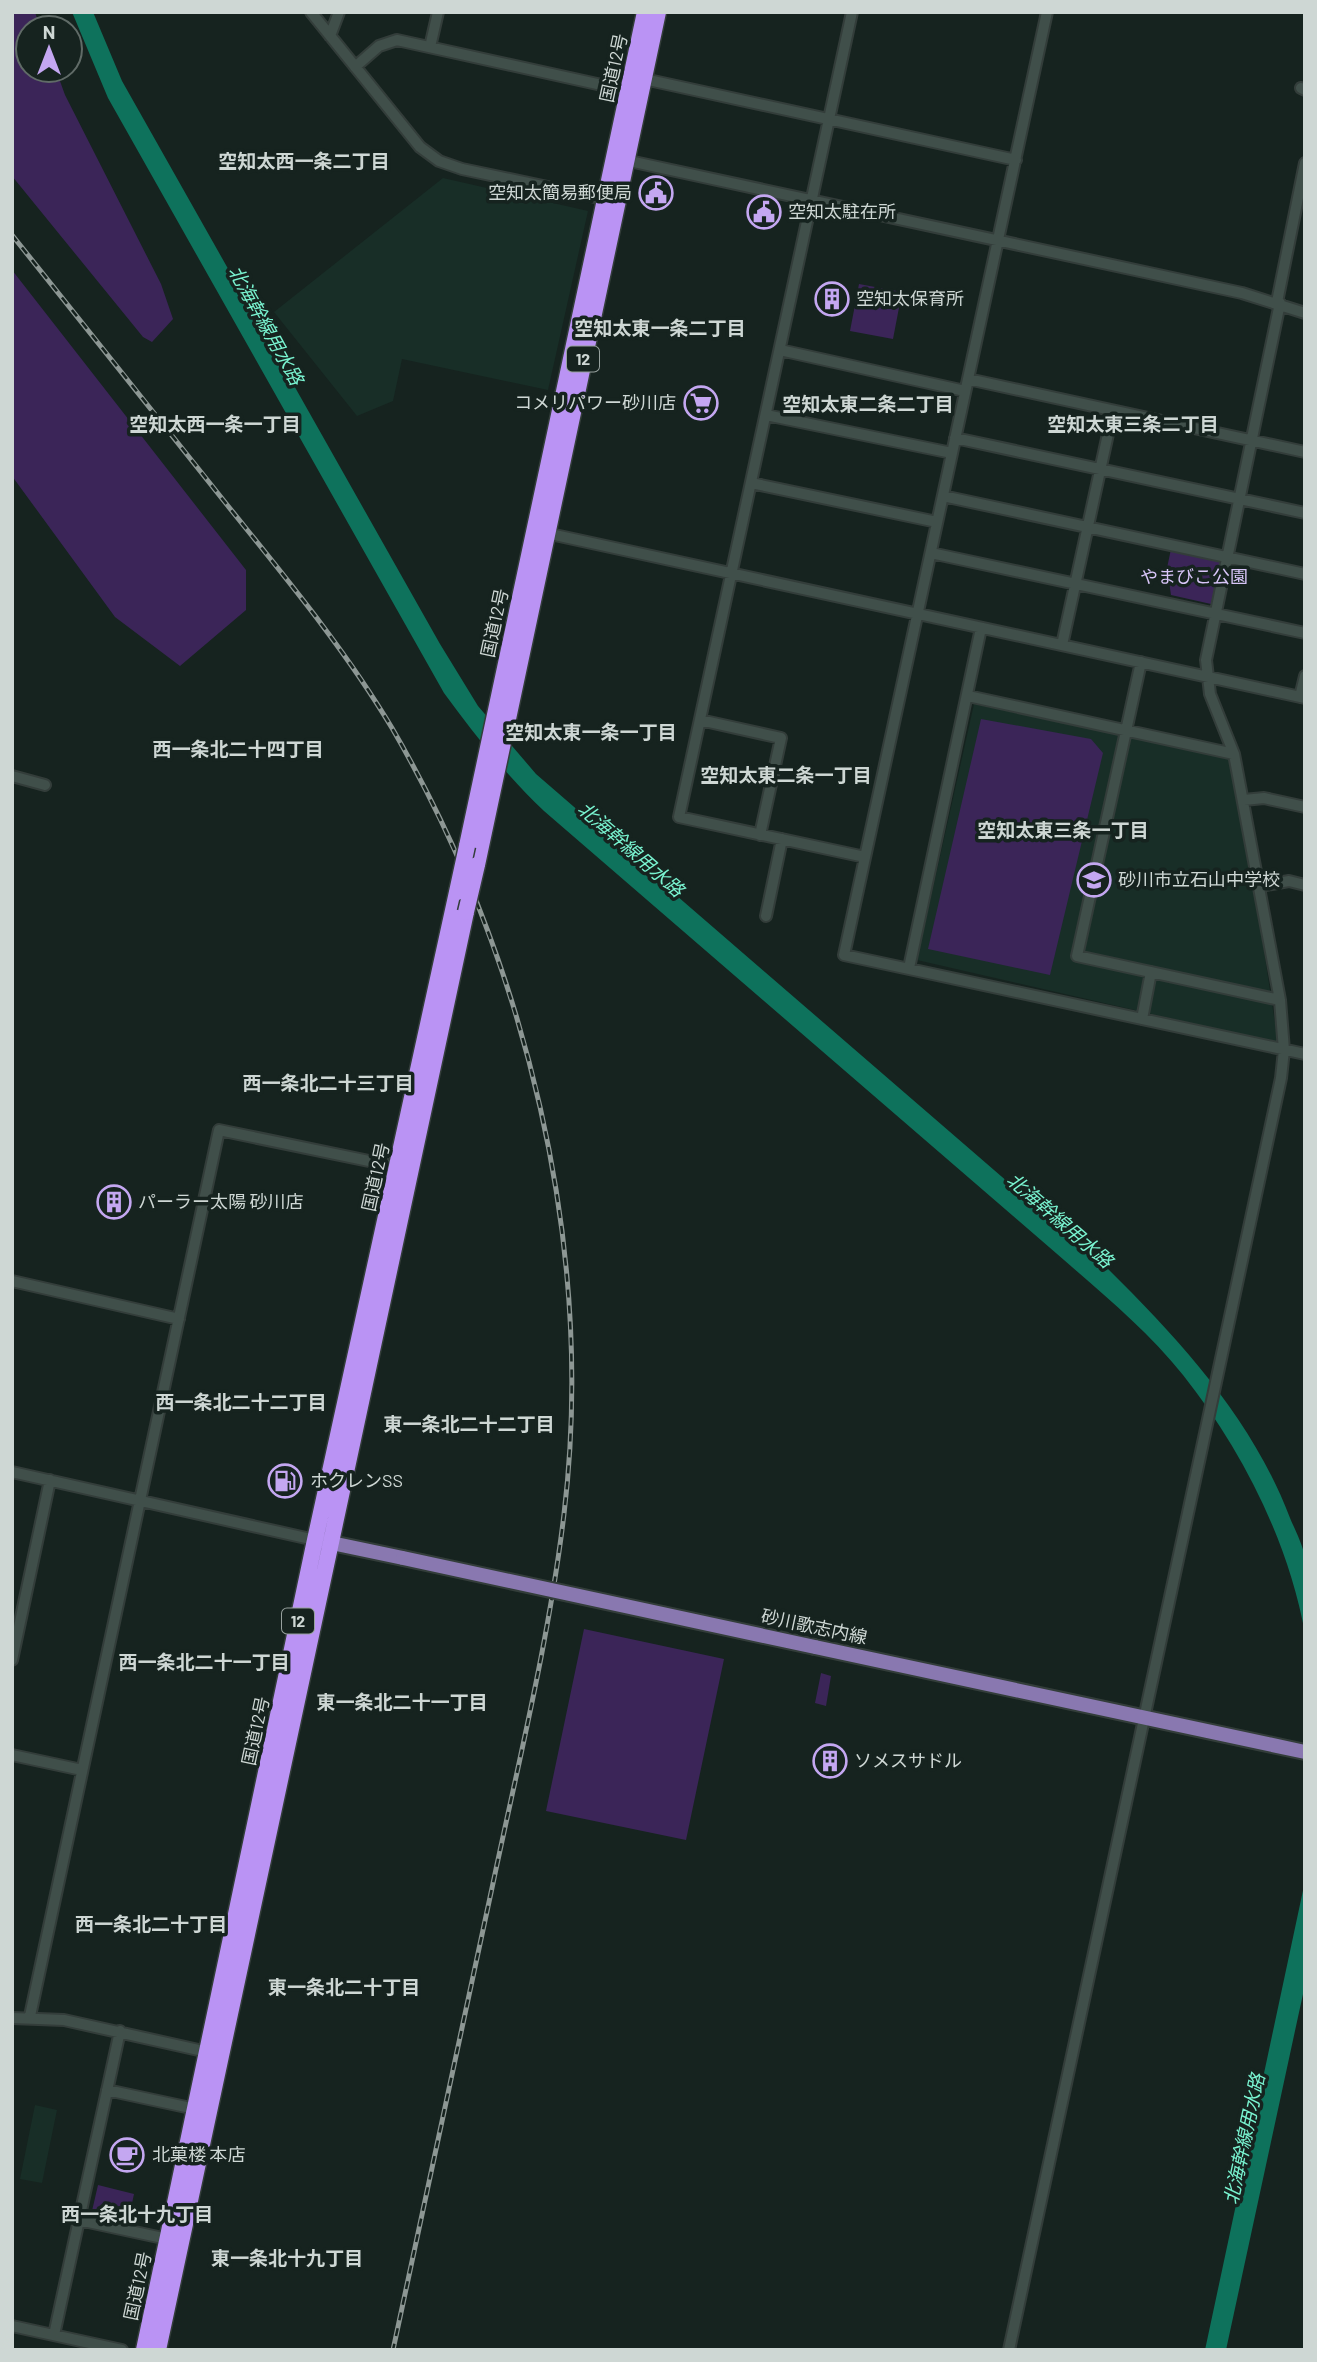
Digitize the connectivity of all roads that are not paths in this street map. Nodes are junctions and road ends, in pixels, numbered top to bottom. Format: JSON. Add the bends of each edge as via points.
{"nodes":[{"id":1,"x":311,"y":12,"type":"edge"},
{"id":2,"x":339,"y":12,"type":"edge"},
{"id":3,"x":438,"y":12,"type":"edge"},
{"id":4,"x":645,"y":12,"type":"edge"},
{"id":5,"x":658,"y":12,"type":"edge"},
{"id":6,"x":852,"y":12,"type":"edge"},
{"id":7,"x":1047,"y":12,"type":"edge"},
{"id":8,"x":330,"y":36,"type":"junction"},
{"id":9,"x":430,"y":47,"type":"junction"},
{"id":10,"x":355,"y":67,"type":"junction"},
{"id":11,"x":644,"y":79,"type":"junction"},
{"id":12,"x":629,"y":91,"type":"junction"},
{"id":13,"x":830,"y":120,"type":"junction"},
{"id":14,"x":620,"y":159,"type":"junction"},
{"id":15,"x":1016,"y":160,"type":"junction"},
{"id":16,"x":1305,"y":163,"type":"edge"},
{"id":17,"x":611,"y":200,"type":"junction"},
{"id":18,"x":812,"y":201,"type":"junction"},
{"id":19,"x":998,"y":240,"type":"junction"},
{"id":20,"x":1279,"y":302,"type":"junction"},
{"id":21,"x":1305,"y":313,"type":"edge"},
{"id":22,"x":780,"y":351,"type":"junction"},
{"id":23,"x":967,"y":385,"type":"junction"},
{"id":24,"x":1113,"y":411,"type":"junction"},
{"id":25,"x":766,"y":415,"type":"junction"},
{"id":26,"x":955,"y":438,"type":"junction"},
{"id":27,"x":1251,"y":441,"type":"junction"},
{"id":28,"x":1305,"y":452,"type":"edge"},
{"id":29,"x":952,"y":453,"type":"junction"},
{"id":30,"x":1100,"y":469,"type":"junction"},
{"id":31,"x":751,"y":483,"type":"junction"},
{"id":32,"x":943,"y":496,"type":"junction"},
{"id":33,"x":1239,"y":498,"type":"junction"},
{"id":34,"x":1305,"y":513,"type":"edge"},
{"id":35,"x":937,"y":522,"type":"junction"},
{"id":36,"x":1088,"y":527,"type":"junction"},
{"id":37,"x":541,"y":532,"type":"junction"},
{"id":38,"x":931,"y":552,"type":"junction"},
{"id":39,"x":1227,"y":557,"type":"junction"},
{"id":40,"x":732,"y":573,"type":"junction"},
{"id":41,"x":1305,"y":574,"type":"edge"},
{"id":42,"x":1076,"y":584,"type":"junction"},
{"id":43,"x":917,"y":612,"type":"junction"},
{"id":44,"x":1215,"y":613,"type":"junction"},
{"id":45,"x":981,"y":628,"type":"junction"},
{"id":46,"x":1305,"y":633,"type":"edge"},
{"id":47,"x":1062,"y":645,"type":"junction"},
{"id":48,"x":1141,"y":662,"type":"junction"},
{"id":49,"x":1305,"y":676,"type":"edge"},
{"id":50,"x":1206,"y":677,"type":"junction"},
{"id":51,"x":968,"y":696,"type":"junction"},
{"id":52,"x":1303,"y":697,"type":"edge"},
{"id":53,"x":700,"y":720,"type":"junction"},
{"id":54,"x":1127,"y":729,"type":"junction"},
{"id":55,"x":1234,"y":754,"type":"junction"},
{"id":56,"x":489,"y":773,"type":"junction"},
{"id":57,"x":12,"y":776,"type":"edge"},
{"id":58,"x":45,"y":785,"type":"dead end"},
{"id":59,"x":1244,"y":800,"type":"junction"},
{"id":60,"x":1305,"y":807,"type":"edge"},
{"id":61,"x":760,"y":835,"type":"junction"},
{"id":62,"x":782,"y":839,"type":"junction"},
{"id":63,"x":865,"y":858,"type":"junction"},
{"id":64,"x":1305,"y":885,"type":"edge"},
{"id":65,"x":1260,"y":886,"type":"junction"},
{"id":66,"x":766,"y":916,"type":"dead end"},
{"id":67,"x":909,"y":968,"type":"junction"},
{"id":68,"x":1151,"y":972,"type":"junction"},
{"id":69,"x":1280,"y":1000,"type":"junction"},
{"id":70,"x":1142,"y":1019,"type":"junction"},
{"id":71,"x":1283,"y":1050,"type":"junction"},
{"id":72,"x":1305,"y":1054,"type":"edge"},
{"id":73,"x":398,"y":1167,"type":"junction"},
{"id":74,"x":12,"y":1281,"type":"edge"},
{"id":75,"x":179,"y":1319,"type":"junction"},
{"id":76,"x":12,"y":1472,"type":"edge"},
{"id":77,"x":50,"y":1480,"type":"junction"},
{"id":78,"x":140,"y":1500,"type":"junction"},
{"id":79,"x":315,"y":1540,"type":"junction"},
{"id":80,"x":333,"y":1543,"type":"junction"},
{"id":81,"x":12,"y":1660,"type":"edge"},
{"id":82,"x":1144,"y":1717,"type":"junction"},
{"id":83,"x":1305,"y":1752,"type":"edge"},
{"id":84,"x":12,"y":1755,"type":"edge"},
{"id":85,"x":82,"y":1770,"type":"junction"},
{"id":86,"x":30,"y":2016,"type":"junction"},
{"id":87,"x":12,"y":2018,"type":"edge"},
{"id":88,"x":120,"y":2031,"type":"junction"},
{"id":89,"x":214,"y":2053,"type":"junction"},
{"id":90,"x":107,"y":2090,"type":"junction"},
{"id":91,"x":202,"y":2110,"type":"junction"},
{"id":92,"x":79,"y":2220,"type":"junction"},
{"id":93,"x":175,"y":2241,"type":"junction"},
{"id":94,"x":12,"y":2326,"type":"edge"},
{"id":95,"x":54,"y":2335,"type":"junction"},
{"id":96,"x":122,"y":2350,"type":"edge"},
{"id":97,"x":144,"y":2350,"type":"edge"},
{"id":98,"x":158,"y":2350,"type":"edge"},
{"id":99,"x":1009,"y":2350,"type":"edge"}],
"edges":[{"from":1,"to":8,"type":"street"},
{"from":2,"to":8,"type":"street"},
{"from":3,"to":9,"type":"street"},
{"from":4,"to":12,"type":"highway","name":"国道12号","number":"12"},
{"from":5,"to":11,"type":"highway","name":"国道12号","number":"12"},
{"from":6,"to":13,"type":"street"},
{"from":7,"to":15,"type":"street"},
{"from":8,"to":10,"type":"street"},
{"from":9,"to":10,"type":"street","via":[[388,41]]},
{"from":9,"to":12,"type":"street"},
{"from":10,"to":17,"type":"street","via":[[420,147],[439,161]]},
{"from":11,"to":13,"type":"street"},
{"from":11,"to":14,"type":"highway","name":"国道12号","number":"12"},
{"from":12,"to":14,"type":"highway","name":"国道12号","number":"12"},
{"from":13,"to":15,"type":"street"},
{"from":13,"to":18,"type":"street"},
{"from":14,"to":17,"type":"highway","name":"国道12号","number":"12"},
{"from":14,"to":18,"type":"street"},
{"from":15,"to":19,"type":"street"},
{"from":16,"to":20,"type":"street"},
{"from":17,"to":37,"type":"highway","name":"国道12号","number":"12"},
{"from":18,"to":19,"type":"street"},
{"from":18,"to":22,"type":"street"},
{"from":19,"to":20,"type":"street"},
{"from":19,"to":23,"type":"street"},
{"from":20,"to":21,"type":"street"},
{"from":20,"to":27,"type":"street"},
{"from":22,"to":23,"type":"street"},
{"from":22,"to":25,"type":"street"},
{"from":23,"to":24,"type":"street"},
{"from":23,"to":26,"type":"street"},
{"from":24,"to":27,"type":"street"},
{"from":24,"to":30,"type":"street"},
{"from":25,"to":29,"type":"street"},
{"from":25,"to":31,"type":"street"},
{"from":26,"to":29,"type":"street"},
{"from":26,"to":30,"type":"street"},
{"from":27,"to":28,"type":"street"},
{"from":27,"to":33,"type":"street"},
{"from":29,"to":32,"type":"street"},
{"from":30,"to":33,"type":"street"},
{"from":30,"to":36,"type":"street"},
{"from":31,"to":35,"type":"street"},
{"from":31,"to":40,"type":"street"},
{"from":32,"to":35,"type":"street"},
{"from":32,"to":36,"type":"street"},
{"from":33,"to":34,"type":"street"},
{"from":33,"to":39,"type":"street"},
{"from":35,"to":38,"type":"street"},
{"from":36,"to":39,"type":"street"},
{"from":36,"to":42,"type":"street"},
{"from":37,"to":40,"type":"street"},
{"from":37,"to":56,"type":"highway","name":"国道12号","number":"12"},
{"from":38,"to":42,"type":"street"},
{"from":38,"to":43,"type":"street"},
{"from":39,"to":41,"type":"street"},
{"from":39,"to":44,"type":"street"},
{"from":40,"to":43,"type":"street"},
{"from":40,"to":53,"type":"street"},
{"from":42,"to":44,"type":"street"},
{"from":42,"to":47,"type":"street"},
{"from":43,"to":45,"type":"street"},
{"from":43,"to":63,"type":"street"},
{"from":44,"to":46,"type":"street"},
{"from":44,"to":50,"type":"street"},
{"from":45,"to":47,"type":"street"},
{"from":45,"to":51,"type":"street"},
{"from":47,"to":48,"type":"street"},
{"from":48,"to":50,"type":"street"},
{"from":48,"to":54,"type":"street"},
{"from":49,"to":52,"type":"street"},
{"from":50,"to":52,"type":"street"},
{"from":50,"to":55,"type":"street"},
{"from":51,"to":54,"type":"street"},
{"from":51,"to":67,"type":"street"},
{"from":53,"to":61,"type":"street","via":[[679,817]]},
{"from":53,"to":61,"type":"street","via":[[781,738]]},
{"from":54,"to":55,"type":"street"},
{"from":54,"to":68,"type":"street","via":[[1077,956]]},
{"from":55,"to":59,"type":"street"},
{"from":56,"to":73,"type":"highway","name":"国道12号","number":"12","bridge":true,"via":[[467,846]]},
{"from":56,"to":80,"type":"highway","name":"国道12号","number":"12","bridge":true,"via":[[477,866]]},
{"from":57,"to":58,"type":"street"},
{"from":59,"to":60,"type":"street","via":[[1264,798]]},
{"from":59,"to":65,"type":"street"},
{"from":61,"to":62,"type":"street"},
{"from":62,"to":63,"type":"street"},
{"from":62,"to":66,"type":"street"},
{"from":63,"to":67,"type":"street","via":[[844,955]]},
{"from":64,"to":65,"type":"street","via":[[1289,881]]},
{"from":65,"to":69,"type":"street"},
{"from":67,"to":70,"type":"street"},
{"from":68,"to":69,"type":"street"},
{"from":68,"to":70,"type":"street"},
{"from":69,"to":71,"type":"street"},
{"from":70,"to":71,"type":"street"},
{"from":71,"to":72,"type":"street"},
{"from":71,"to":82,"type":"street","via":[[1281,1078]]},
{"from":73,"to":75,"type":"street","via":[[219,1130]]},
{"from":73,"to":79,"type":"highway","name":"国道12号","number":"12"},
{"from":74,"to":75,"type":"street"},
{"from":75,"to":78,"type":"street"},
{"from":76,"to":77,"type":"street"},
{"from":77,"to":78,"type":"street"},
{"from":77,"to":81,"type":"street"},
{"from":78,"to":79,"type":"street"},
{"from":78,"to":85,"type":"street"},
{"from":79,"to":80,"type":"main road","name":"砂川歌志内線"},
{"from":79,"to":89,"type":"highway","name":"国道12号","number":"12"},
{"from":80,"to":82,"type":"main road","name":"砂川歌志内線","bridge":true},
{"from":80,"to":89,"type":"highway","name":"国道12号","number":"12"},
{"from":82,"to":83,"type":"main road","name":"砂川歌志内線"},
{"from":82,"to":99,"type":"street"},
{"from":84,"to":85,"type":"street"},
{"from":85,"to":86,"type":"street"},
{"from":86,"to":87,"type":"street"},
{"from":86,"to":88,"type":"street"},
{"from":88,"to":89,"type":"street"},
{"from":88,"to":90,"type":"street"},
{"from":89,"to":91,"type":"highway","name":"国道12号","number":"12"},
{"from":90,"to":91,"type":"street"},
{"from":90,"to":92,"type":"street"},
{"from":91,"to":93,"type":"highway","name":"国道12号","number":"12"},
{"from":92,"to":93,"type":"street"},
{"from":92,"to":95,"type":"street"},
{"from":93,"to":97,"type":"highway","name":"国道12号","number":"12"},
{"from":93,"to":98,"type":"highway","name":"国道12号","number":"12"},
{"from":94,"to":95,"type":"street"},
{"from":95,"to":96,"type":"street"}]}
